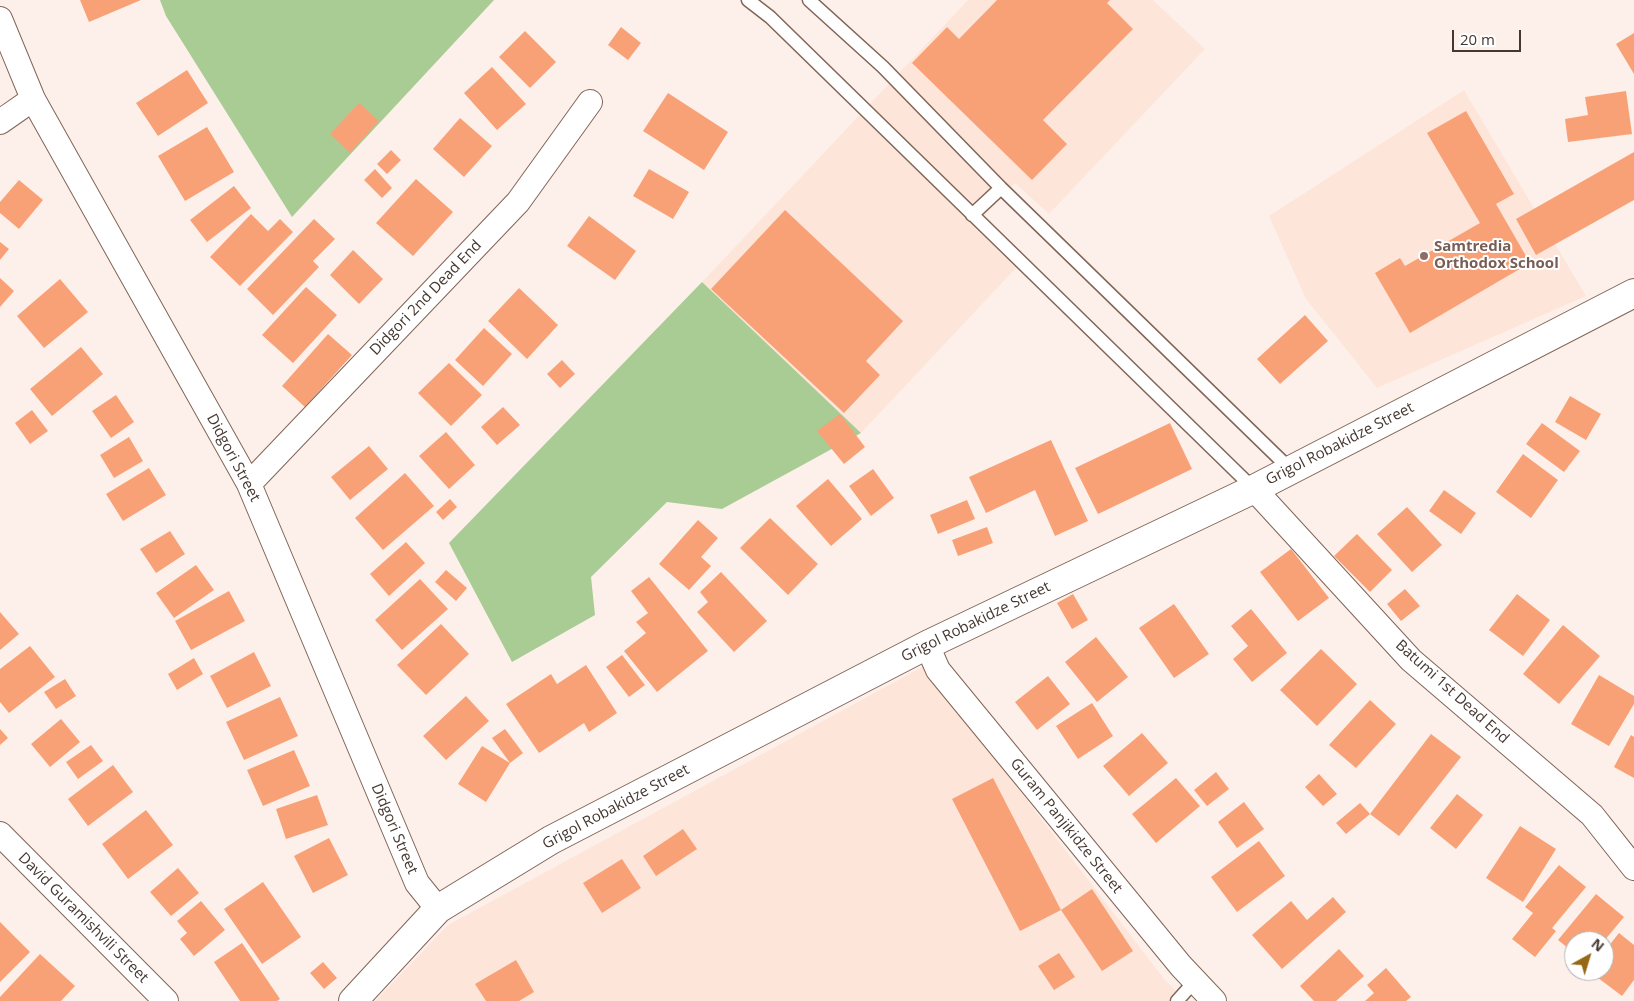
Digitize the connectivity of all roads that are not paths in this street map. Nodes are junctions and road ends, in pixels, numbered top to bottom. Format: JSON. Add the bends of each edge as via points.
{"nodes":[{"id":1,"x":748,"y":0,"type":"edge"},
{"id":2,"x":809,"y":0,"type":"edge"},
{"id":3,"x":0,"y":19,"type":"edge"},
{"id":4,"x":33,"y":99,"type":"junction"},
{"id":5,"x":590,"y":102,"type":"dead end"},
{"id":6,"x":0,"y":122,"type":"edge"},
{"id":7,"x":1001,"y":188,"type":"junction"},
{"id":8,"x":972,"y":215,"type":"junction"},
{"id":9,"x":1634,"y":293,"type":"edge"},
{"id":10,"x":1291,"y":470,"type":"junction"},
{"id":11,"x":249,"y":484,"type":"junction"},
{"id":12,"x":1254,"y":489,"type":"junction"},
{"id":13,"x":926,"y":646,"type":"junction"},
{"id":14,"x":0,"y":834,"type":"edge"},
{"id":15,"x":1634,"y":868,"type":"edge"},
{"id":16,"x":438,"y":909,"type":"junction"},
{"id":17,"x":1195,"y":981,"type":"junction"},
{"id":18,"x":166,"y":1001,"type":"edge"},
{"id":19,"x":353,"y":1001,"type":"edge"},
{"id":20,"x":1177,"y":1001,"type":"edge"},
{"id":21,"x":1214,"y":1001,"type":"edge"}],
"edges":[{"from":1,"to":8,"type":"lane","via":[[770,17]]},
{"from":2,"to":7,"type":"lane","via":[[883,67]]},
{"from":3,"to":4,"type":"street","name":"Didgori Street"},
{"from":4,"to":6,"type":"street"},
{"from":4,"to":11,"type":"street","name":"Didgori Street"},
{"from":5,"to":11,"type":"street","name":"Didgori 2nd Dead End","via":[[518,202]]},
{"from":7,"to":8,"type":"lane"},
{"from":7,"to":10,"type":"lane"},
{"from":8,"to":12,"type":"lane"},
{"from":9,"to":10,"type":"street","name":"Grigol Robakidze Street"},
{"from":10,"to":12,"type":"street","name":"Grigol Robakidze Street"},
{"from":11,"to":16,"type":"street","name":"Didgori Street","via":[[417,883]]},
{"from":12,"to":13,"type":"street","name":"Grigol Robakidze Street"},
{"from":12,"to":15,"type":"street","name":"Batumi 1st Dead End","via":[[1411,660],[1592,814]]},
{"from":13,"to":16,"type":"street","name":"Grigol Robakidze Street","via":[[551,840]]},
{"from":13,"to":17,"type":"street","name":"Guram Panjikidze Street","via":[[938,670]]},
{"from":14,"to":18,"type":"street","name":"David Guramishvili Street"},
{"from":16,"to":19,"type":"street","name":"Grigol Robakidze Street"},
{"from":17,"to":20,"type":"lane"},
{"from":17,"to":21,"type":"street","name":"Guram Panjikidze Street"}]}
